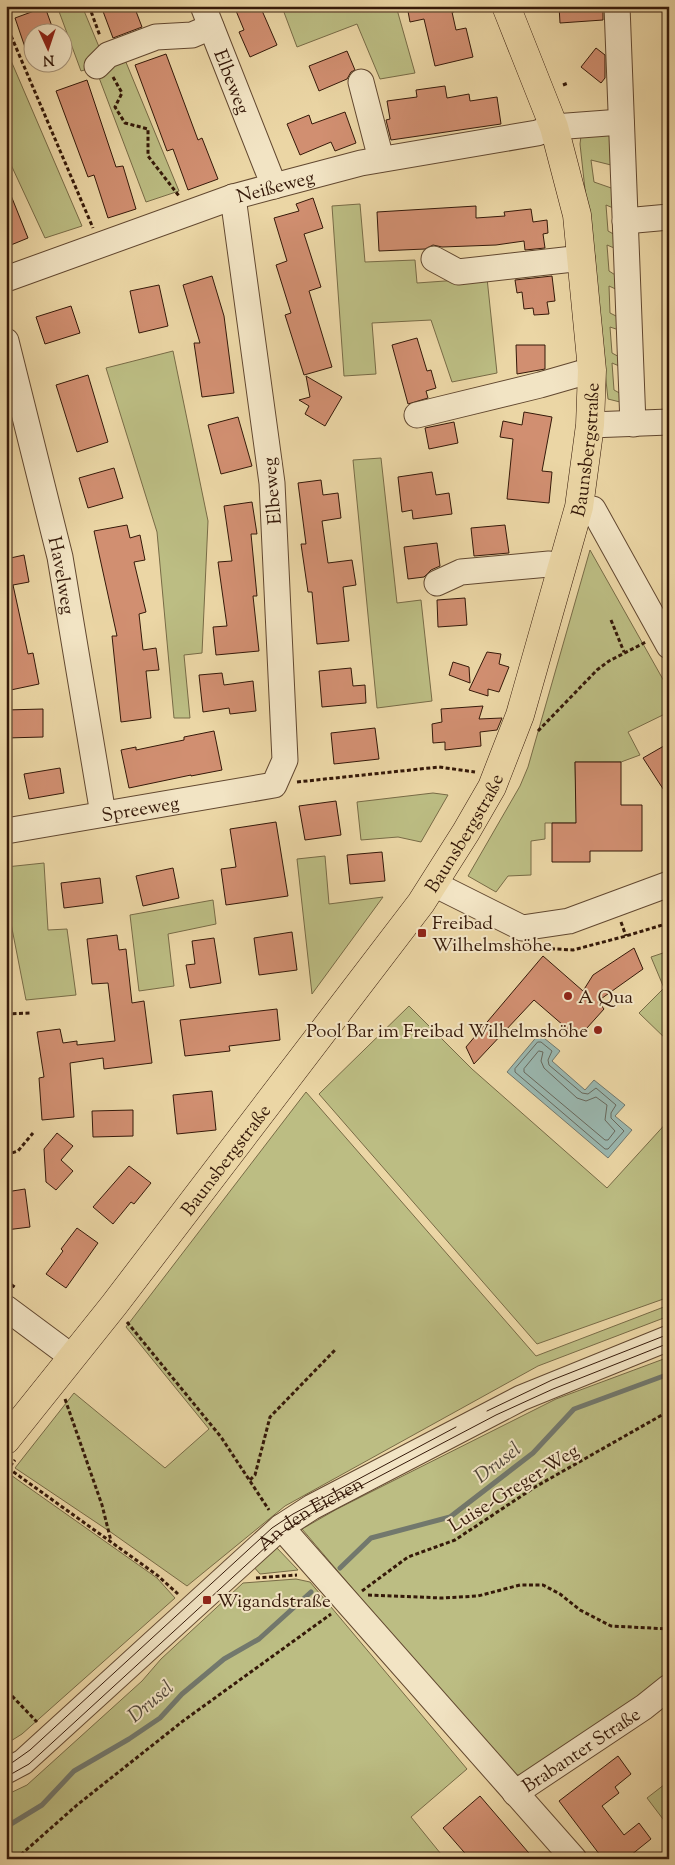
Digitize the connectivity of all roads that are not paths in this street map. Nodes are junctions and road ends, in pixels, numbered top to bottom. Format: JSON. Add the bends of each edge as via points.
{"nodes":[{"id":1,"x":506,"y":6,"type":"edge"},
{"id":2,"x":618,"y":6,"type":"edge"},
{"id":3,"x":207,"y":16,"type":"edge"},
{"id":4,"x":103,"y":60,"type":"road end"},
{"id":5,"x":361,"y":82,"type":"dead end"},
{"id":6,"x":621,"y":122,"type":"junction"},
{"id":7,"x":554,"y":126,"type":"junction"},
{"id":8,"x":381,"y":159,"type":"junction"},
{"id":9,"x":274,"y":186,"type":"junction"},
{"id":10,"x":233,"y":197,"type":"junction"},
{"id":11,"x":669,"y":217,"type":"edge"},
{"id":12,"x":625,"y":221,"type":"junction"},
{"id":13,"x":582,"y":258,"type":"junction"},
{"id":14,"x":434,"y":259,"type":"dead end"},
{"id":15,"x":6,"y":279,"type":"edge"},
{"id":16,"x":6,"y":340,"type":"edge"},
{"id":17,"x":592,"y":370,"type":"junction"},
{"id":18,"x":417,"y":415,"type":"dead end"},
{"id":19,"x":669,"y":422,"type":"edge"},
{"id":20,"x":633,"y":424,"type":"junction"},
{"id":21,"x":590,"y":426,"type":"junction"},
{"id":22,"x":579,"y":507,"type":"junction"},
{"id":23,"x":562,"y":567,"type":"junction"},
{"id":24,"x":437,"y":583,"type":"dead end"},
{"id":25,"x":666,"y":640,"type":"edge"},
{"id":26,"x":274,"y":785,"type":"joint"},
{"id":27,"x":103,"y":814,"type":"junction"},
{"id":28,"x":6,"y":831,"type":"edge"},
{"id":29,"x":434,"y":884,"type":"junction"},
{"id":30,"x":669,"y":884,"type":"edge"},
{"id":31,"x":6,"y":1308,"type":"edge"},
{"id":32,"x":669,"y":1338,"type":"edge"},
{"id":33,"x":72,"y":1357,"type":"junction"},
{"id":34,"x":6,"y":1440,"type":"edge"},
{"id":35,"x":281,"y":1527,"type":"junction"},
{"id":36,"x":669,"y":1687,"type":"edge"},
{"id":37,"x":6,"y":1771,"type":"edge"},
{"id":38,"x":515,"y":1793,"type":"junction"},
{"id":39,"x":574,"y":1859,"type":"edge"}],
"edges":[{"from":1,"to":7,"type":"main road","name":"Baunsbergstraße"},
{"from":2,"to":6,"type":"street"},
{"from":3,"to":4,"type":"street","via":[[192,35],[156,36]]},
{"from":3,"to":9,"type":"street","name":"Elbeweg"},
{"from":5,"to":8,"type":"street"},
{"from":6,"to":7,"type":"street"},
{"from":6,"to":12,"type":"street"},
{"from":7,"to":8,"type":"street","name":"Neißeweg","via":[[537,133]]},
{"from":7,"to":13,"type":"main road","name":"Baunsbergstraße","via":[[577,215]]},
{"from":8,"to":9,"type":"street","name":"Neißeweg"},
{"from":9,"to":10,"type":"street","name":"Neißeweg"},
{"from":10,"to":15,"type":"street","name":"Neißeweg"},
{"from":10,"to":26,"type":"street","name":"Elbeweg","via":[[272,483],[285,760]]},
{"from":11,"to":12,"type":"street"},
{"from":12,"to":20,"type":"street"},
{"from":13,"to":14,"type":"street","via":[[458,272]]},
{"from":13,"to":17,"type":"main road","name":"Baunsbergstraße"},
{"from":16,"to":27,"type":"street","name":"Havelweg","via":[[60,557]]},
{"from":17,"to":18,"type":"street"},
{"from":17,"to":21,"type":"main road","name":"Baunsbergstraße"},
{"from":19,"to":20,"type":"street"},
{"from":20,"to":21,"type":"street"},
{"from":21,"to":22,"type":"main road","name":"Baunsbergstraße"},
{"from":22,"to":23,"type":"main road","name":"Baunsbergstraße"},
{"from":22,"to":25,"type":"street","via":[[592,509]]},
{"from":23,"to":24,"type":"street","via":[[549,564],[461,572]]},
{"from":23,"to":29,"type":"main road","name":"Baunsbergstraße","via":[[520,715],[496,778]]},
{"from":26,"to":27,"type":"street","name":"Spreeweg"},
{"from":27,"to":28,"type":"street","name":"Spreeweg"},
{"from":29,"to":30,"type":"street","via":[[522,928],[569,921]]},
{"from":29,"to":33,"type":"main road","name":"Baunsbergstraße"},
{"from":31,"to":33,"type":"street"},
{"from":32,"to":35,"type":"street","name":"An den Eichen","via":[[521,1398],[312,1507]]},
{"from":33,"to":34,"type":"main road","name":"Baunsbergstraße"},
{"from":35,"to":37,"type":"street","name":"An den Eichen","via":[[24,1762]]},
{"from":35,"to":38,"type":"street"},
{"from":36,"to":38,"type":"street","name":"Brabanter Straße"},
{"from":38,"to":39,"type":"street"}]}
